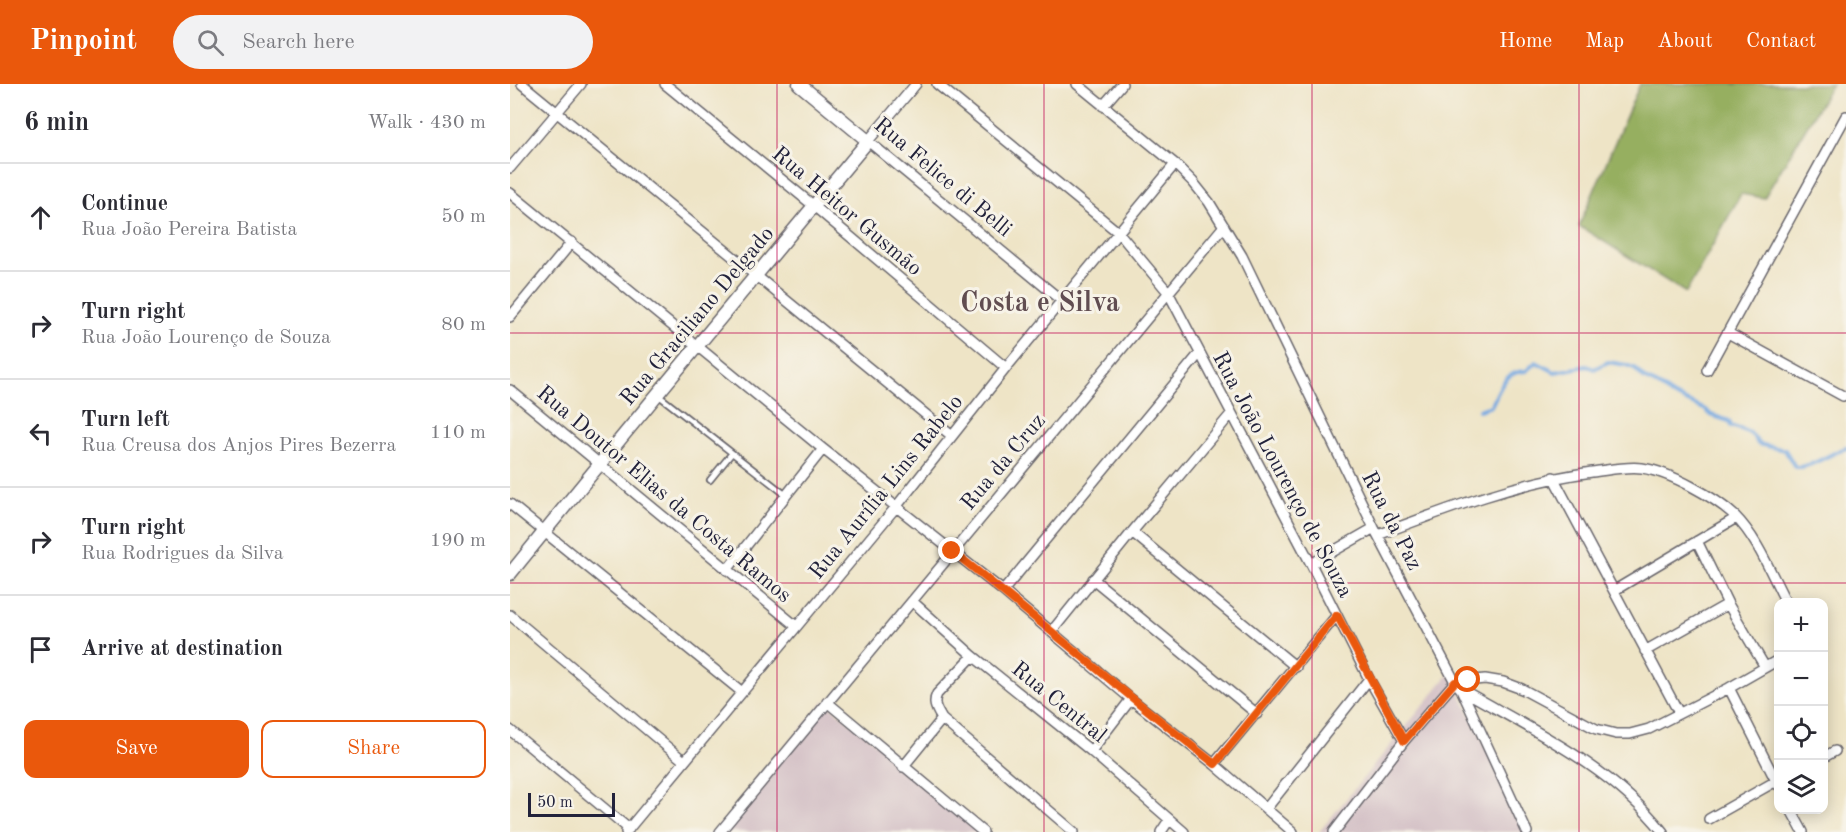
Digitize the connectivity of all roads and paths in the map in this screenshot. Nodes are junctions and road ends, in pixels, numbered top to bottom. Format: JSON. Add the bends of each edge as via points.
{"nodes":[{"id":1,"x":522,"y":84,"type":"edge"},
{"id":2,"x":581,"y":84,"type":"edge"},
{"id":3,"x":665,"y":84,"type":"edge"},
{"id":4,"x":799,"y":84,"type":"edge"},
{"id":5,"x":916,"y":84,"type":"edge"},
{"id":6,"x":937,"y":84,"type":"edge"},
{"id":7,"x":1077,"y":84,"type":"edge"},
{"id":8,"x":1122,"y":84,"type":"edge"},
{"id":9,"x":1103,"y":106,"type":"junction"},
{"id":10,"x":556,"y":112,"type":"junction"},
{"id":11,"x":1846,"y":116,"type":"edge"},
{"id":12,"x":868,"y":141,"type":"junction"},
{"id":13,"x":1175,"y":164,"type":"junction"},
{"id":14,"x":510,"y":168,"type":"edge"},
{"id":15,"x":510,"y":193,"type":"edge"},
{"id":16,"x":814,"y":206,"type":"junction"},
{"id":17,"x":1224,"y":226,"type":"junction"},
{"id":18,"x":1119,"y":232,"type":"junction"},
{"id":19,"x":572,"y":242,"type":"junction"},
{"id":20,"x":757,"y":275,"type":"junction"},
{"id":21,"x":1168,"y":292,"type":"junction"},
{"id":22,"x":1062,"y":301,"type":"junction"},
{"id":23,"x":510,"y":317,"type":"edge"},
{"id":24,"x":1728,"y":333,"type":"junction"},
{"id":25,"x":696,"y":346,"type":"junction"},
{"id":26,"x":1199,"y":354,"type":"junction"},
{"id":27,"x":1006,"y":368,"type":"junction"},
{"id":28,"x":1707,"y":370,"type":"dead end"},
{"id":29,"x":510,"y":390,"type":"edge"},
{"id":30,"x":658,"y":395,"type":"junction"},
{"id":31,"x":1843,"y":396,"type":"dead end"},
{"id":32,"x":1231,"y":414,"type":"junction"},
{"id":33,"x":952,"y":436,"type":"junction"},
{"id":34,"x":823,"y":449,"type":"junction"},
{"id":35,"x":732,"y":453,"type":"junction"},
{"id":36,"x":599,"y":464,"type":"junction"},
{"id":37,"x":1553,"y":477,"type":"junction"},
{"id":38,"x":710,"y":480,"type":"dead end"},
{"id":39,"x":786,"y":495,"type":"junction"},
{"id":40,"x":510,"y":504,"type":"edge"},
{"id":41,"x":896,"y":507,"type":"junction"},
{"id":42,"x":1736,"y":518,"type":"junction"},
{"id":43,"x":1376,"y":531,"type":"junction"},
{"id":44,"x":544,"y":532,"type":"junction"},
{"id":45,"x":1132,"y":532,"type":"junction"},
{"id":46,"x":1696,"y":541,"type":"junction"},
{"id":47,"x":952,"y":551,"type":"junction"},
{"id":48,"x":1311,"y":564,"type":"junction"},
{"id":49,"x":727,"y":570,"type":"junction"},
{"id":50,"x":510,"y":574,"type":"edge"},
{"id":51,"x":1093,"y":579,"type":"junction"},
{"id":52,"x":1615,"y":590,"type":"junction"},
{"id":53,"x":1003,"y":591,"type":"junction"},
{"id":54,"x":1783,"y":598,"type":"edge"},
{"id":55,"x":912,"y":601,"type":"junction"},
{"id":56,"x":1728,"y":604,"type":"junction"},
{"id":57,"x":510,"y":615,"type":"edge"},
{"id":58,"x":1337,"y":615,"type":"junction"},
{"id":59,"x":796,"y":626,"type":"junction"},
{"id":60,"x":1052,"y":631,"type":"junction"},
{"id":61,"x":1646,"y":651,"type":"junction"},
{"id":62,"x":973,"y":656,"type":"junction"},
{"id":63,"x":1774,"y":662,"type":"edge"},
{"id":64,"x":1296,"y":667,"type":"junction"},
{"id":65,"x":1765,"y":667,"type":"junction"},
{"id":66,"x":1369,"y":678,"type":"junction"},
{"id":67,"x":1458,"y":686,"type":"junction"},
{"id":68,"x":1729,"y":688,"type":"junction"},
{"id":69,"x":742,"y":692,"type":"junction"},
{"id":70,"x":1131,"y":699,"type":"junction"},
{"id":71,"x":827,"y":702,"type":"junction"},
{"id":72,"x":1679,"y":713,"type":"junction"},
{"id":73,"x":1257,"y":714,"type":"junction"},
{"id":74,"x":942,"y":719,"type":"junction"},
{"id":75,"x":510,"y":730,"type":"edge"},
{"id":76,"x":1404,"y":741,"type":"junction"},
{"id":77,"x":1091,"y":751,"type":"junction"},
{"id":78,"x":1835,"y":751,"type":"dead end"},
{"id":79,"x":1828,"y":755,"type":"edge"},
{"id":80,"x":684,"y":761,"type":"junction"},
{"id":81,"x":1215,"y":764,"type":"junction"},
{"id":82,"x":903,"y":767,"type":"junction"},
{"id":83,"x":1774,"y":774,"type":"edge"},
{"id":84,"x":1774,"y":784,"type":"edge"},
{"id":85,"x":1266,"y":809,"type":"junction"},
{"id":86,"x":1793,"y":814,"type":"edge"},
{"id":87,"x":1709,"y":819,"type":"dead end"},
{"id":88,"x":1169,"y":820,"type":"junction"},
{"id":89,"x":627,"y":830,"type":"edge"},
{"id":90,"x":720,"y":832,"type":"edge"},
{"id":91,"x":983,"y":832,"type":"edge"},
{"id":92,"x":1074,"y":832,"type":"edge"},
{"id":93,"x":1161,"y":832,"type":"edge"},
{"id":94,"x":1184,"y":832,"type":"edge"},
{"id":95,"x":1293,"y":832,"type":"edge"},
{"id":96,"x":1334,"y":832,"type":"edge"},
{"id":97,"x":1527,"y":832,"type":"edge"},
{"id":98,"x":1664,"y":832,"type":"edge"},
{"id":99,"x":1803,"y":832,"type":"edge"}],
"edges":[{"from":1,"to":10,"type":"street"},
{"from":2,"to":10,"type":"street"},
{"from":3,"to":16,"type":"street","name":"Rua Heitor Gusmão"},
{"from":4,"to":12,"type":"street","name":"Rua Felice di Belli"},
{"from":5,"to":12,"type":"street","name":"Rua Graciliano Delgado"},
{"from":6,"to":18,"type":"street","name":"Rua João Lourenço de Souza"},
{"from":7,"to":9,"type":"street","name":"Rua da Paz"},
{"from":8,"to":9,"type":"street"},
{"from":9,"to":13,"type":"street","name":"Rua da Paz"},
{"from":10,"to":14,"type":"street"},
{"from":10,"to":20,"type":"street"},
{"from":11,"to":24,"type":"street"},
{"from":12,"to":16,"type":"street","name":"Rua Graciliano Delgado"},
{"from":12,"to":22,"type":"street","name":"Rua Felice di Belli"},
{"from":13,"to":17,"type":"street","name":"Rua da Paz","via":[[1204,195]]},
{"from":13,"to":18,"type":"street","name":"Rua Aurília Lins Rabelo"},
{"from":15,"to":19,"type":"street"},
{"from":16,"to":20,"type":"street","name":"Rua Graciliano Delgado"},
{"from":16,"to":27,"type":"street","name":"Rua Heitor Gusmão"},
{"from":17,"to":21,"type":"street","name":"Rua da Cruz"},
{"from":17,"to":43,"type":"street","name":"Rua da Paz"},
{"from":18,"to":21,"type":"street","name":"Rua João Lourenço de Souza"},
{"from":18,"to":22,"type":"street","name":"Rua Aurília Lins Rabelo"},
{"from":19,"to":23,"type":"street"},
{"from":19,"to":25,"type":"street"},
{"from":20,"to":25,"type":"street","name":"Rua Graciliano Delgado"},
{"from":20,"to":33,"type":"street"},
{"from":21,"to":26,"type":"street","name":"Rua João Lourenço de Souza"},
{"from":21,"to":47,"type":"street","name":"Rua da Cruz"},
{"from":22,"to":27,"type":"street","name":"Rua Aurília Lins Rabelo"},
{"from":24,"to":28,"type":"street"},
{"from":24,"to":31,"type":"street"},
{"from":25,"to":30,"type":"street","name":"Rua Graciliano Delgado"},
{"from":25,"to":34,"type":"street"},
{"from":26,"to":32,"type":"street","name":"Rua João Lourenço de Souza"},
{"from":26,"to":53,"type":"street"},
{"from":27,"to":33,"type":"street","name":"Rua Aurília Lins Rabelo"},
{"from":29,"to":36,"type":"street","name":"Rua Doutor Elias da Costa Ramos"},
{"from":30,"to":35,"type":"lane"},
{"from":30,"to":36,"type":"street","name":"Rua Graciliano Delgado"},
{"from":32,"to":45,"type":"street"},
{"from":32,"to":48,"type":"street","name":"Rua João Lourenço de Souza"},
{"from":33,"to":41,"type":"street","name":"Rua Aurília Lins Rabelo"},
{"from":34,"to":39,"type":"street"},
{"from":34,"to":41,"type":"street"},
{"from":35,"to":38,"type":"lane"},
{"from":35,"to":39,"type":"lane"},
{"from":36,"to":44,"type":"street","name":"Rua Graciliano Delgado"},
{"from":36,"to":49,"type":"street","name":"Rua Doutor Elias da Costa Ramos"},
{"from":37,"to":42,"type":"street","via":[[1621,468],[1655,471],[1720,504]]},
{"from":37,"to":43,"type":"street"},
{"from":37,"to":52,"type":"street"},
{"from":39,"to":49,"type":"street"},
{"from":40,"to":44,"type":"street"},
{"from":41,"to":47,"type":"street"},
{"from":41,"to":59,"type":"street","name":"Rua Aurília Lins Rabelo"},
{"from":42,"to":46,"type":"street"},
{"from":42,"to":54,"type":"street","via":[[1756,544]]},
{"from":43,"to":48,"type":"street"},
{"from":43,"to":67,"type":"street","name":"Rua da Paz"},
{"from":44,"to":50,"type":"street","name":"Rua Graciliano Delgado"},
{"from":44,"to":69,"type":"street"},
{"from":45,"to":51,"type":"street"},
{"from":45,"to":64,"type":"street"},
{"from":46,"to":52,"type":"street"},
{"from":46,"to":56,"type":"street"},
{"from":47,"to":53,"type":"street"},
{"from":47,"to":55,"type":"street","name":"Rua da Cruz"},
{"from":48,"to":58,"type":"street","name":"Rua João Lourenço de Souza"},
{"from":49,"to":59,"type":"street","name":"Rua Doutor Elias da Costa Ramos"},
{"from":51,"to":60,"type":"street"},
{"from":51,"to":73,"type":"street"},
{"from":52,"to":61,"type":"street"},
{"from":53,"to":60,"type":"street"},
{"from":55,"to":62,"type":"street","name":"Rua Central"},
{"from":55,"to":71,"type":"street","name":"Rua da Cruz"},
{"from":56,"to":61,"type":"street"},
{"from":56,"to":65,"type":"street"},
{"from":57,"to":80,"type":"street"},
{"from":58,"to":64,"type":"street"},
{"from":58,"to":66,"type":"street","name":"Rua João Lourenço de Souza"},
{"from":59,"to":69,"type":"street","name":"Rua Aurília Lins Rabelo"},
{"from":60,"to":70,"type":"street"},
{"from":61,"to":72,"type":"street"},
{"from":62,"to":74,"type":"street","via":[[934,699]]},
{"from":62,"to":77,"type":"street","name":"Rua Central"},
{"from":63,"to":65,"type":"street"},
{"from":64,"to":73,"type":"street"},
{"from":65,"to":68,"type":"street"},
{"from":66,"to":76,"type":"street","name":"Rua João Lourenço de Souza"},
{"from":66,"to":85,"type":"street"},
{"from":67,"to":72,"type":"street","via":[[1485,679],[1503,682],[1522,688],[1588,725],[1616,734],[1649,729]]},
{"from":67,"to":76,"type":"street"},
{"from":67,"to":97,"type":"street","name":"Rua da Paz"},
{"from":67,"to":98,"type":"street","via":[[1590,765]]},
{"from":68,"to":72,"type":"street"},
{"from":68,"to":83,"type":"street"},
{"from":69,"to":80,"type":"street","name":"Rua Aurília Lins Rabelo"},
{"from":70,"to":77,"type":"street"},
{"from":70,"to":81,"type":"street"},
{"from":71,"to":82,"type":"street"},
{"from":71,"to":90,"type":"street","name":"Rua da Cruz"},
{"from":73,"to":81,"type":"street"},
{"from":74,"to":82,"type":"street"},
{"from":74,"to":92,"type":"street"},
{"from":75,"to":89,"type":"street"},
{"from":76,"to":96,"type":"street"},
{"from":77,"to":88,"type":"street","name":"Rua Central"},
{"from":78,"to":79,"type":"street"},
{"from":80,"to":89,"type":"street","name":"Rua Aurília Lins Rabelo"},
{"from":81,"to":85,"type":"street"},
{"from":82,"to":91,"type":"street"},
{"from":84,"to":87,"type":"street"},
{"from":85,"to":95,"type":"street"},
{"from":86,"to":99,"type":"street"},
{"from":88,"to":93,"type":"street"},
{"from":88,"to":94,"type":"street","name":"Rua Central"}]}
